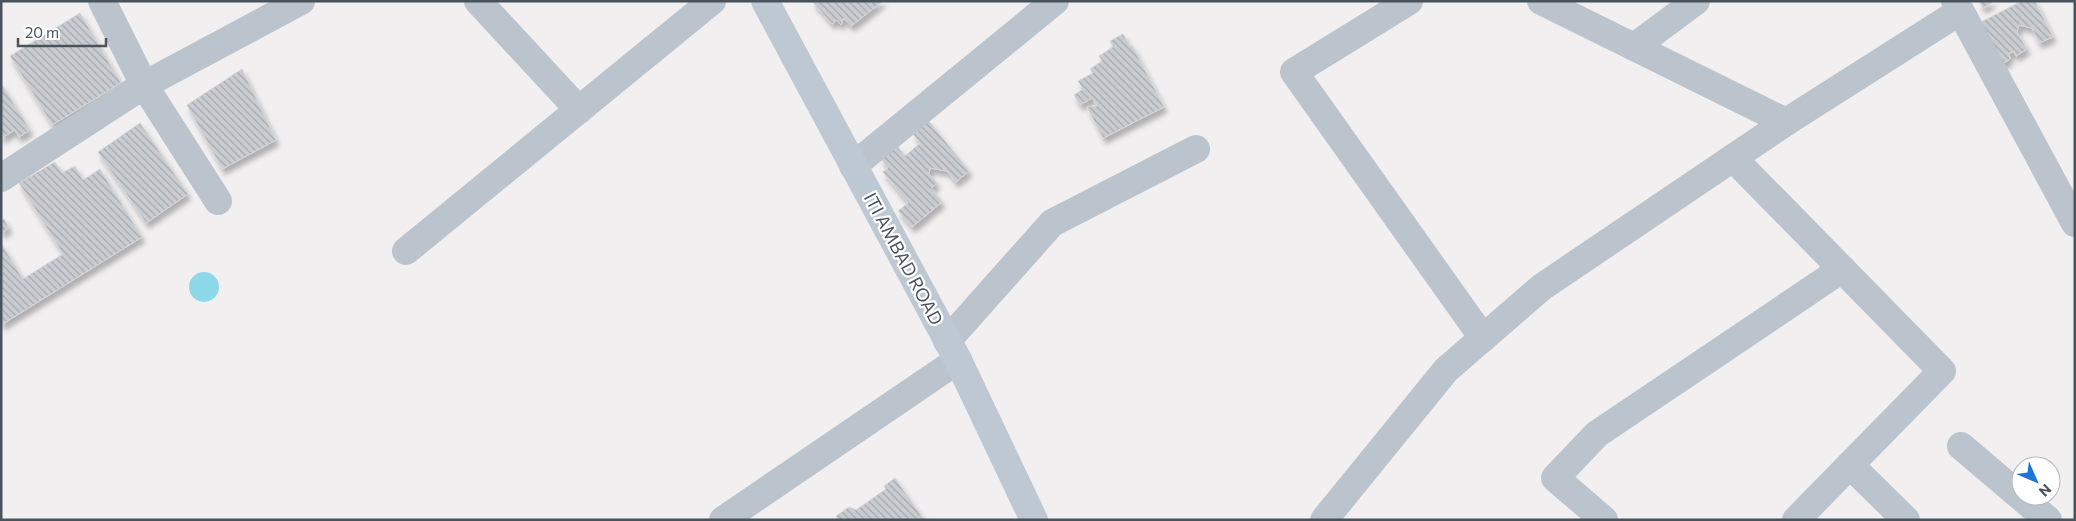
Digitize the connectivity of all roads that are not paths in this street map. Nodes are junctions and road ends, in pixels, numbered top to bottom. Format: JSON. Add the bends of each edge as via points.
{"nodes":[{"id":1,"x":102,"y":1,"type":"edge"},
{"id":2,"x":301,"y":1,"type":"edge"},
{"id":3,"x":478,"y":1,"type":"edge"},
{"id":4,"x":712,"y":1,"type":"edge"},
{"id":5,"x":765,"y":1,"type":"edge"},
{"id":6,"x":1055,"y":1,"type":"edge"},
{"id":7,"x":1409,"y":1,"type":"edge"},
{"id":8,"x":1541,"y":1,"type":"edge"},
{"id":9,"x":1696,"y":1,"type":"edge"},
{"id":10,"x":1957,"y":6,"type":"edge"},
{"id":11,"x":1634,"y":48,"type":"junction"},
{"id":12,"x":144,"y":85,"type":"junction"},
{"id":13,"x":579,"y":110,"type":"junction"},
{"id":14,"x":1786,"y":122,"type":"junction"},
{"id":15,"x":1196,"y":150,"type":"dead end"},
{"id":16,"x":1733,"y":158,"type":"junction"},
{"id":17,"x":854,"y":166,"type":"junction"},
{"id":18,"x":1,"y":178,"type":"edge"},
{"id":19,"x":218,"y":201,"type":"dead end"},
{"id":20,"x":2075,"y":223,"type":"edge"},
{"id":21,"x":406,"y":251,"type":"dead end"},
{"id":22,"x":1842,"y":269,"type":"junction"},
{"id":23,"x":1483,"y":338,"type":"junction"},
{"id":24,"x":952,"y":350,"type":"junction"},
{"id":25,"x":1961,"y":446,"type":"dead end"},
{"id":26,"x":1850,"y":465,"type":"junction"},
{"id":27,"x":723,"y":520,"type":"edge"},
{"id":28,"x":1034,"y":520,"type":"edge"},
{"id":29,"x":1324,"y":520,"type":"edge"},
{"id":30,"x":1604,"y":520,"type":"edge"},
{"id":31,"x":1796,"y":520,"type":"edge"},
{"id":32,"x":1906,"y":520,"type":"edge"},
{"id":33,"x":2048,"y":520,"type":"edge"}],
"edges":[{"from":1,"to":12,"type":"street"},
{"from":2,"to":12,"type":"street"},
{"from":3,"to":13,"type":"street"},
{"from":4,"to":13,"type":"street"},
{"from":5,"to":17,"type":"street","name":"ITI AMBAD ROAD"},
{"from":6,"to":17,"type":"street"},
{"from":7,"to":23,"type":"street","via":[[1294,72]]},
{"from":8,"to":11,"type":"street"},
{"from":9,"to":11,"type":"street"},
{"from":10,"to":14,"type":"street"},
{"from":10,"to":20,"type":"street"},
{"from":11,"to":14,"type":"street"},
{"from":12,"to":18,"type":"street"},
{"from":12,"to":19,"type":"street"},
{"from":13,"to":21,"type":"street"},
{"from":14,"to":16,"type":"street"},
{"from":15,"to":24,"type":"street","via":[[1052,223]]},
{"from":16,"to":22,"type":"street"},
{"from":16,"to":23,"type":"street","via":[[1542,287]]},
{"from":17,"to":24,"type":"street","name":"ITI AMBAD ROAD"},
{"from":22,"to":26,"type":"street","via":[[1942,372]]},
{"from":22,"to":30,"type":"street","via":[[1598,434],[1554,478]]},
{"from":23,"to":29,"type":"street","via":[[1446,370]]},
{"from":24,"to":27,"type":"street"},
{"from":24,"to":28,"type":"street","name":"ITI AMBAD ROAD"},
{"from":25,"to":33,"type":"street"},
{"from":26,"to":31,"type":"street"},
{"from":26,"to":32,"type":"street"}]}
